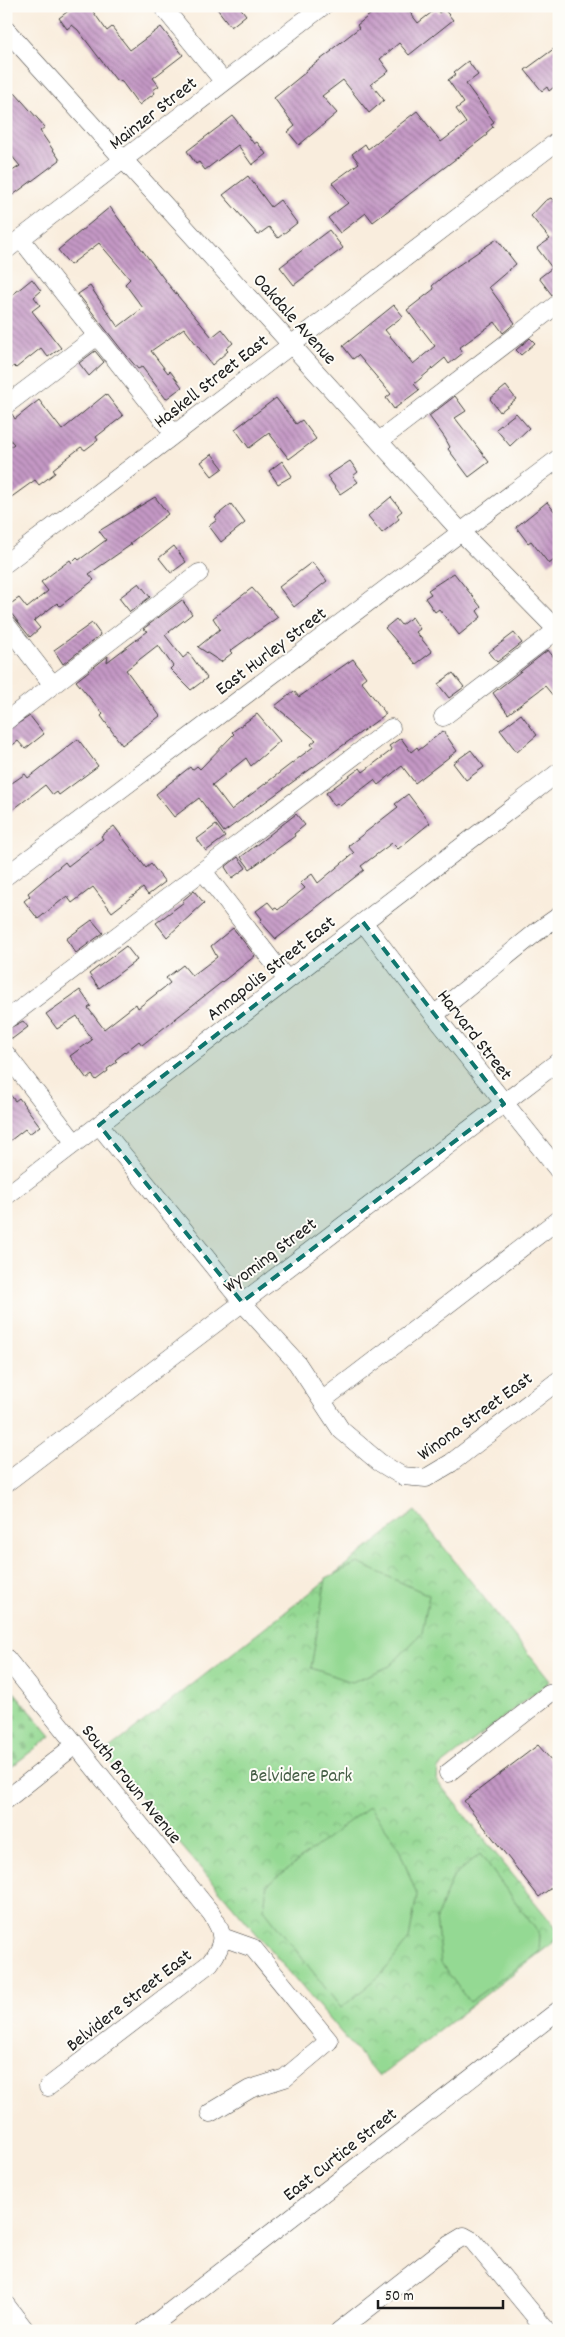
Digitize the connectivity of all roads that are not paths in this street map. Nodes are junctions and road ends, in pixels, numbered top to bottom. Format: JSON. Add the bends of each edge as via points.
{"nodes":[{"id":1,"x":162,"y":6,"type":"edge"},
{"id":2,"x":323,"y":6,"type":"edge"},
{"id":3,"x":6,"y":30,"type":"edge"},
{"id":4,"x":224,"y":82,"type":"junction"},
{"id":5,"x":559,"y":140,"type":"edge"},
{"id":6,"x":124,"y":160,"type":"junction"},
{"id":7,"x":20,"y":239,"type":"junction"},
{"id":8,"x":6,"y":250,"type":"edge"},
{"id":9,"x":559,"y":302,"type":"edge"},
{"id":10,"x":97,"y":336,"type":"junction"},
{"id":11,"x":291,"y":344,"type":"junction"},
{"id":12,"x":6,"y":405,"type":"edge"},
{"id":13,"x":174,"y":434,"type":"junction"},
{"id":14,"x":379,"y":441,"type":"junction"},
{"id":15,"x":559,"y":458,"type":"edge"},
{"id":16,"x":462,"y":533,"type":"junction"},
{"id":17,"x":6,"y":563,"type":"edge"},
{"id":18,"x":199,"y":573,"type":"dead end"},
{"id":19,"x":6,"y":624,"type":"edge"},
{"id":20,"x":556,"y":627,"type":"edge"},
{"id":21,"x":53,"y":685,"type":"junction"},
{"id":22,"x":443,"y":717,"type":"dead end"},
{"id":23,"x":6,"y":721,"type":"edge"},
{"id":24,"x":391,"y":728,"type":"dead end"},
{"id":25,"x":559,"y":772,"type":"edge"},
{"id":26,"x":203,"y":870,"type":"junction"},
{"id":27,"x":6,"y":876,"type":"edge"},
{"id":28,"x":559,"y":916,"type":"edge"},
{"id":29,"x":362,"y":922,"type":"junction"},
{"id":30,"x":287,"y":980,"type":"junction"},
{"id":31,"x":434,"y":1015,"type":"junction"},
{"id":32,"x":6,"y":1020,"type":"edge"},
{"id":33,"x":6,"y":1054,"type":"edge"},
{"id":34,"x":559,"y":1061,"type":"edge"},
{"id":35,"x":504,"y":1104,"type":"junction"},
{"id":36,"x":99,"y":1125,"type":"junction"},
{"id":37,"x":75,"y":1143,"type":"junction"},
{"id":38,"x":559,"y":1171,"type":"edge"},
{"id":39,"x":6,"y":1196,"type":"edge"},
{"id":40,"x":559,"y":1219,"type":"edge"},
{"id":41,"x":242,"y":1302,"type":"junction"},
{"id":42,"x":559,"y":1380,"type":"edge"},
{"id":43,"x":323,"y":1400,"type":"junction"},
{"id":44,"x":6,"y":1482,"type":"edge"},
{"id":45,"x":6,"y":1658,"type":"edge"},
{"id":46,"x":559,"y":1691,"type":"edge"},
{"id":47,"x":75,"y":1745,"type":"junction"},
{"id":48,"x":448,"y":1774,"type":"dead end"},
{"id":49,"x":6,"y":1800,"type":"edge"},
{"id":50,"x":222,"y":1937,"type":"junction"},
{"id":51,"x":559,"y":2010,"type":"edge"},
{"id":52,"x":48,"y":2087,"type":"dead end"},
{"id":53,"x":210,"y":2113,"type":"dead end"},
{"id":54,"x":6,"y":2305,"type":"edge"},
{"id":55,"x":549,"y":2327,"type":"edge"},
{"id":56,"x":26,"y":2331,"type":"edge"},
{"id":57,"x":145,"y":2331,"type":"edge"},
{"id":58,"x":339,"y":2331,"type":"edge"}],
"edges":[{"from":1,"to":4,"type":"street"},
{"from":2,"to":4,"type":"street","name":"Mainzer Street"},
{"from":3,"to":6,"type":"street","name":"Oakdale Avenue"},
{"from":4,"to":6,"type":"street","name":"Mainzer Street"},
{"from":5,"to":11,"type":"street","name":"Haskell Street East"},
{"from":6,"to":7,"type":"street","name":"Mainzer Street"},
{"from":6,"to":11,"type":"street","name":"Oakdale Avenue"},
{"from":7,"to":8,"type":"street","name":"Mainzer Street"},
{"from":7,"to":10,"type":"street"},
{"from":9,"to":14,"type":"street"},
{"from":10,"to":12,"type":"street"},
{"from":10,"to":13,"type":"street"},
{"from":11,"to":13,"type":"street","name":"Haskell Street East"},
{"from":11,"to":14,"type":"street","name":"Oakdale Avenue"},
{"from":13,"to":17,"type":"street","name":"Haskell Street East"},
{"from":14,"to":16,"type":"street","name":"Oakdale Avenue"},
{"from":15,"to":16,"type":"street","name":"East Hurley Street"},
{"from":16,"to":20,"type":"street","name":"Oakdale Avenue"},
{"from":16,"to":27,"type":"street","name":"East Hurley Street"},
{"from":18,"to":21,"type":"street"},
{"from":19,"to":21,"type":"street"},
{"from":20,"to":22,"type":"street","via":[[494,680]]},
{"from":21,"to":23,"type":"street"},
{"from":24,"to":26,"type":"street"},
{"from":25,"to":29,"type":"street","name":"Annapolis Street East"},
{"from":26,"to":30,"type":"street"},
{"from":26,"to":32,"type":"street"},
{"from":28,"to":31,"type":"street"},
{"from":29,"to":30,"type":"street","name":"Annapolis Street East"},
{"from":29,"to":31,"type":"street","name":"Harvard Street"},
{"from":30,"to":36,"type":"street","name":"Annapolis Street East"},
{"from":31,"to":35,"type":"street","name":"Harvard Street"},
{"from":33,"to":37,"type":"street"},
{"from":34,"to":35,"type":"street","name":"Wyoming Street"},
{"from":35,"to":38,"type":"street","name":"Harvard Street"},
{"from":35,"to":41,"type":"street","name":"Wyoming Street"},
{"from":36,"to":37,"type":"street","name":"Annapolis Street East"},
{"from":36,"to":41,"type":"street"},
{"from":37,"to":39,"type":"street","name":"Annapolis Street East"},
{"from":40,"to":43,"type":"street"},
{"from":41,"to":43,"type":"street","via":[[297,1363]]},
{"from":41,"to":44,"type":"street","name":"Wyoming Street"},
{"from":42,"to":43,"type":"street","name":"Winona Street East","via":[[451,1463],[426,1478],[402,1476],[350,1440]]},
{"from":45,"to":47,"type":"street","name":"South Brown Avenue"},
{"from":46,"to":48,"type":"street","via":[[549,1694]]},
{"from":47,"to":49,"type":"street"},
{"from":47,"to":50,"type":"street","name":"South Brown Avenue","via":[[211,1913]]},
{"from":50,"to":52,"type":"street","name":"Belvidere Street East","via":[[220,1950],[210,1963]]},
{"from":50,"to":53,"type":"street","via":[[252,1948],[330,2041],[285,2078],[250,2089]]},
{"from":51,"to":57,"type":"street","name":"East Curtice Street"},
{"from":54,"to":56,"type":"street"},
{"from":55,"to":58,"type":"street","via":[[473,2240],[464,2236]]}]}
